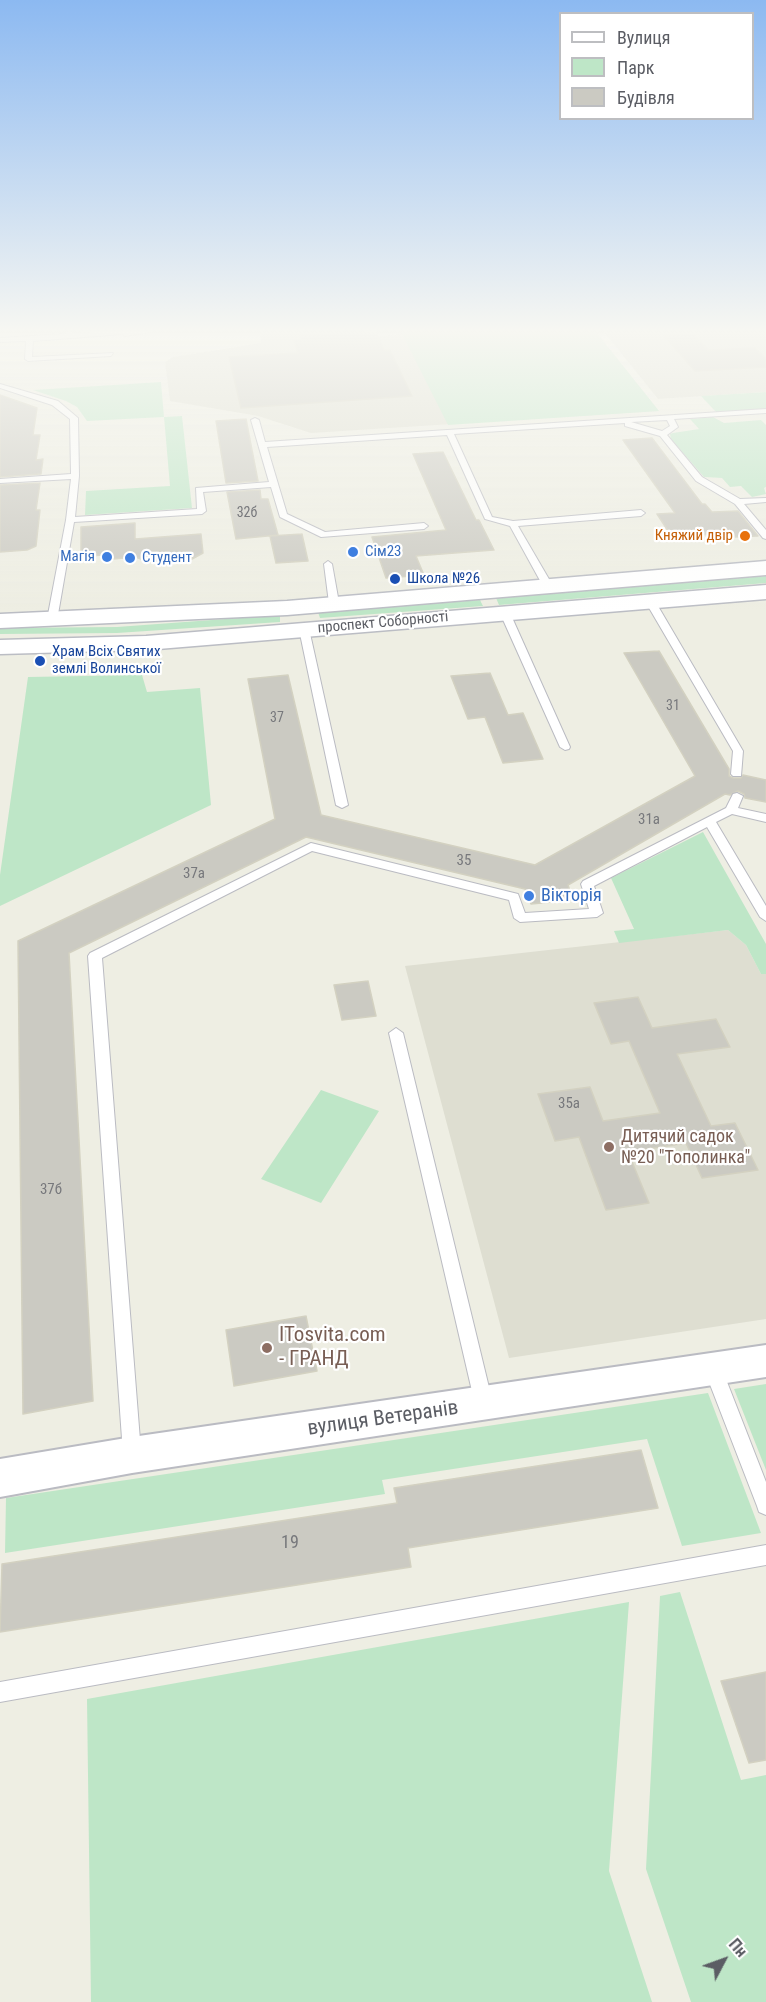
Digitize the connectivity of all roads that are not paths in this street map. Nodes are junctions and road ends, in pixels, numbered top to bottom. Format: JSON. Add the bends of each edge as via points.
{"nodes":[{"id":1,"x":74,"y":425,"type":"edge"},
{"id":2,"x":257,"y":425,"type":"edge"},
{"id":3,"x":542,"y":425,"type":"edge"},
{"id":4,"x":632,"y":425,"type":"edge"},
{"id":5,"x":674,"y":425,"type":"edge"},
{"id":6,"x":449,"y":431,"type":"junction"},
{"id":7,"x":663,"y":434,"type":"junction"},
{"id":8,"x":262,"y":445,"type":"junction"},
{"id":9,"x":75,"y":476,"type":"junction"},
{"id":10,"x":0,"y":481,"type":"edge"},
{"id":11,"x":274,"y":484,"type":"junction"},
{"id":12,"x":766,"y":500,"type":"edge"},
{"id":13,"x":738,"y":502,"type":"junction"},
{"id":14,"x":641,"y":513,"type":"dead end"},
{"id":15,"x":70,"y":520,"type":"junction"},
{"id":16,"x":513,"y":524,"type":"junction"},
{"id":17,"x":424,"y":526,"type":"dead end"},
{"id":18,"x":766,"y":536,"type":"edge"},
{"id":19,"x":328,"y":564,"type":"dead end"},
{"id":20,"x":766,"y":568,"type":"edge"},
{"id":21,"x":548,"y":586,"type":"junction"},
{"id":22,"x":766,"y":592,"type":"edge"},
{"id":23,"x":650,"y":601,"type":"junction"},
{"id":24,"x":334,"y":603,"type":"junction"},
{"id":25,"x":505,"y":613,"type":"junction"},
{"id":26,"x":52,"y":620,"type":"junction"},
{"id":27,"x":0,"y":621,"type":"edge"},
{"id":28,"x":294,"y":622,"type":"junction"},
{"id":29,"x":0,"y":647,"type":"edge"},
{"id":30,"x":565,"y":747,"type":"dead end"},
{"id":31,"x":738,"y":774,"type":"dead end"},
{"id":32,"x":737,"y":796,"type":"dead end"},
{"id":33,"x":342,"y":805,"type":"dead end"},
{"id":34,"x":730,"y":810,"type":"junction"},
{"id":35,"x":766,"y":818,"type":"edge"},
{"id":36,"x":710,"y":821,"type":"junction"},
{"id":37,"x":766,"y":917,"type":"edge"},
{"id":38,"x":396,"y":1033,"type":"dead end"},
{"id":39,"x":766,"y":1361,"type":"edge"},
{"id":40,"x":713,"y":1369,"type":"junction"},
{"id":41,"x":484,"y":1404,"type":"junction"},
{"id":42,"x":132,"y":1455,"type":"junction"},
{"id":43,"x":0,"y":1478,"type":"edge"},
{"id":44,"x":766,"y":1506,"type":"edge"},
{"id":45,"x":766,"y":1555,"type":"edge"},
{"id":46,"x":0,"y":1692,"type":"edge"}],
"edges":[{"from":1,"to":9,"type":"lane"},
{"from":2,"to":8,"type":"lane"},
{"from":3,"to":6,"type":"lane"},
{"from":4,"to":7,"type":"lane"},
{"from":5,"to":7,"type":"lane"},
{"from":6,"to":8,"type":"lane"},
{"from":6,"to":16,"type":"lane","via":[[489,519]]},
{"from":7,"to":13,"type":"lane","via":[[699,479]]},
{"from":8,"to":11,"type":"lane"},
{"from":9,"to":10,"type":"lane"},
{"from":9,"to":15,"type":"lane"},
{"from":11,"to":15,"type":"lane","via":[[199,489],[202,511]]},
{"from":11,"to":17,"type":"lane","via":[[283,515],[324,535]]},
{"from":12,"to":13,"type":"lane"},
{"from":13,"to":18,"type":"lane"},
{"from":14,"to":16,"type":"lane"},
{"from":15,"to":26,"type":"lane"},
{"from":16,"to":21,"type":"lane"},
{"from":19,"to":24,"type":"lane"},
{"from":20,"to":21,"type":"main road","name":"проспект Соборності"},
{"from":21,"to":24,"type":"main road","name":"проспект Соборності"},
{"from":22,"to":23,"type":"main road","name":"проспект Соборності"},
{"from":23,"to":25,"type":"main road","name":"проспект Соборності"},
{"from":23,"to":31,"type":"lane","via":[[738,752]]},
{"from":24,"to":28,"type":"main road","name":"проспект Соборності"},
{"from":25,"to":28,"type":"main road","name":"проспект Соборності"},
{"from":25,"to":30,"type":"lane"},
{"from":26,"to":27,"type":"main road","name":"проспект Соборності"},
{"from":26,"to":28,"type":"main road","name":"проспект Соборності"},
{"from":28,"to":29,"type":"main road","name":"проспект Соборності","via":[[146,643]]},
{"from":28,"to":33,"type":"lane"},
{"from":32,"to":34,"type":"lane"},
{"from":34,"to":35,"type":"lane"},
{"from":34,"to":36,"type":"lane"},
{"from":36,"to":37,"type":"lane"},
{"from":36,"to":42,"type":"lane","via":[[587,884],[597,913],[520,918],[514,897],[311,847],[95,956]]},
{"from":38,"to":41,"type":"lane"},
{"from":39,"to":40,"type":"street","name":"вулиця Ветеранів"},
{"from":40,"to":41,"type":"street","name":"вулиця Ветеранів"},
{"from":40,"to":44,"type":"lane"},
{"from":41,"to":42,"type":"street","name":"вулиця Ветеранів"},
{"from":42,"to":43,"type":"street","name":"вулиця Ветеранів"},
{"from":45,"to":46,"type":"lane"}]}
